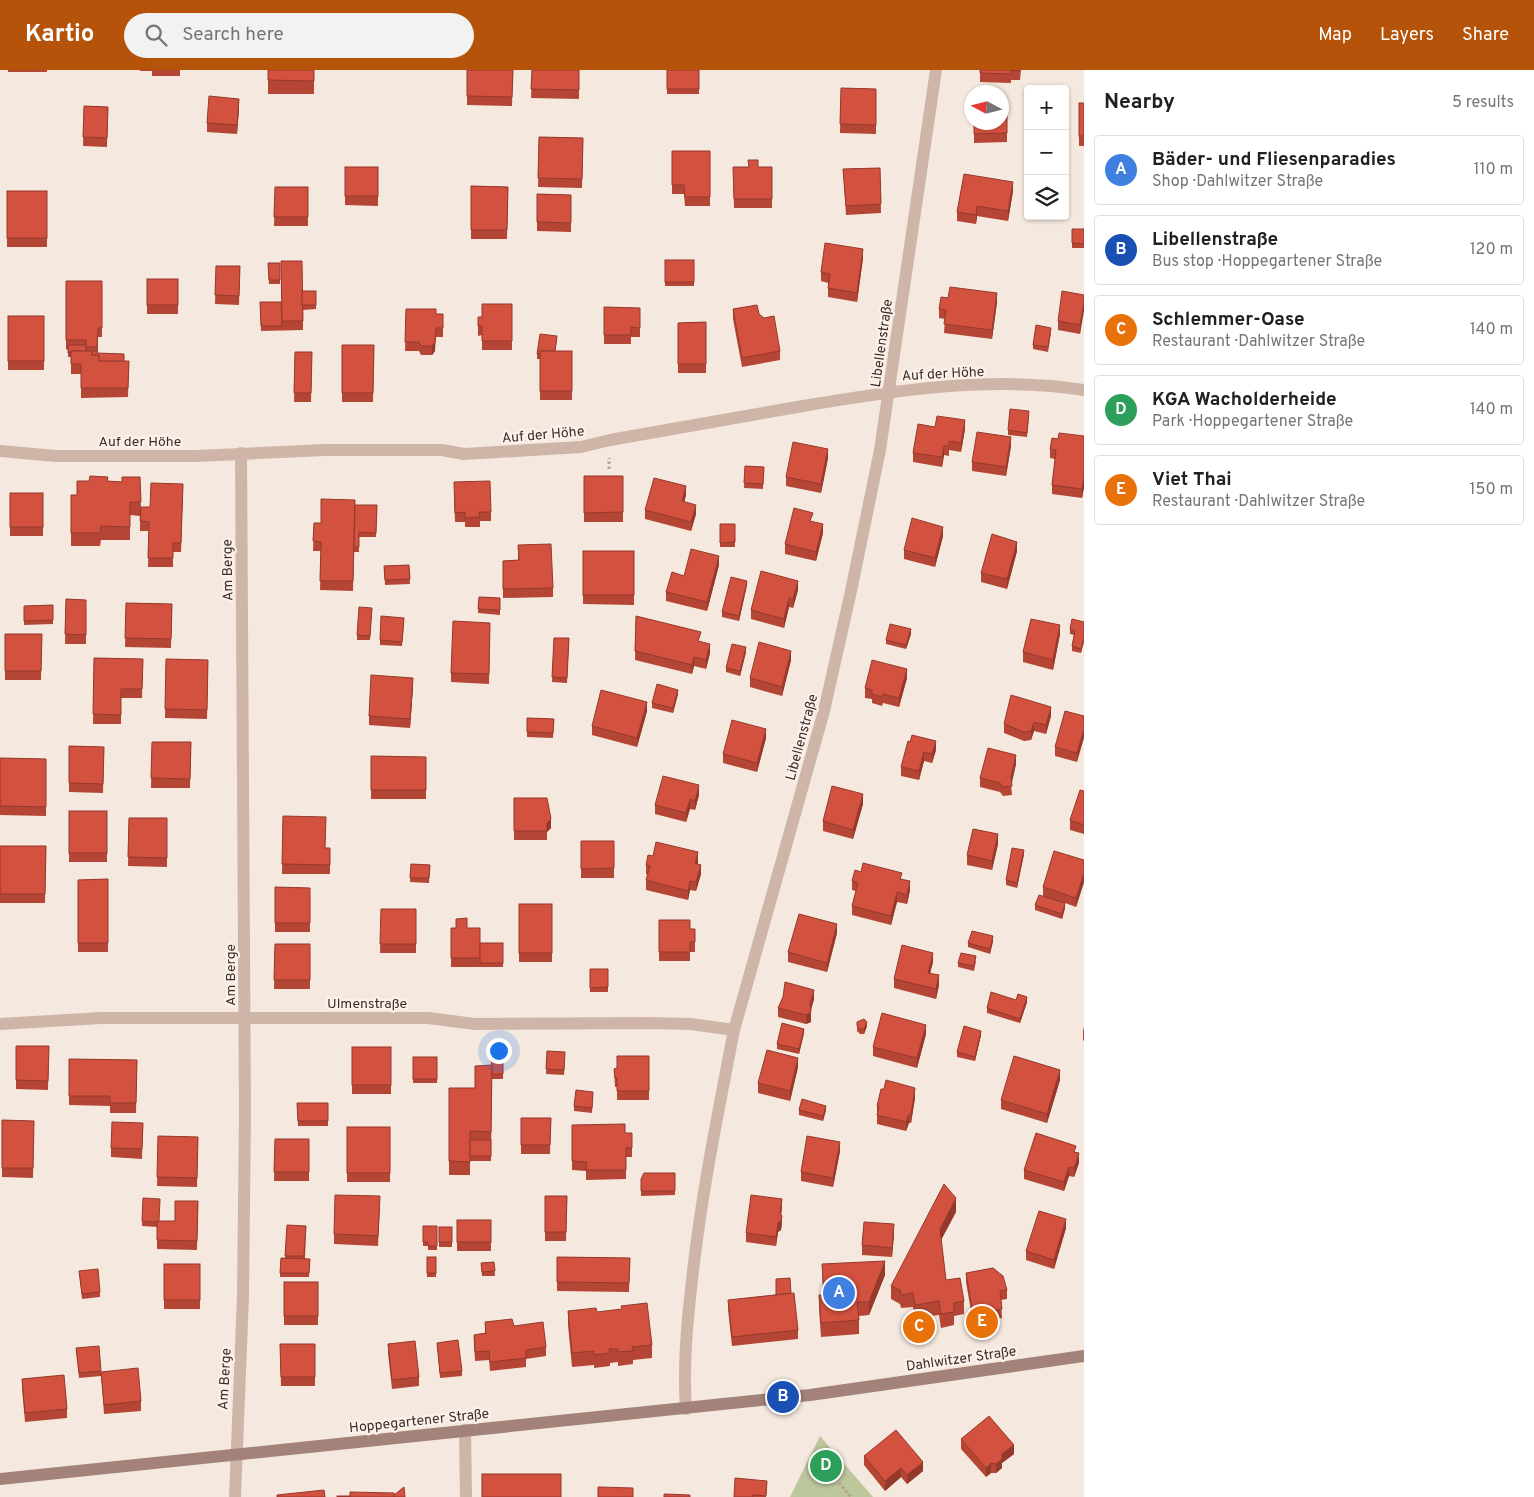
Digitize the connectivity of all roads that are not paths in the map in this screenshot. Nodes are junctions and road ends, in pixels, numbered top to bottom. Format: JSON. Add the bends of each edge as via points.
{"nodes":[{"id":1,"x":936,"y":70,"type":"edge"},
{"id":2,"x":1084,"y":390,"type":"edge"},
{"id":3,"x":889,"y":391,"type":"junction"},
{"id":4,"x":0,"y":451,"type":"edge"},
{"id":5,"x":241,"y":453,"type":"junction"},
{"id":6,"x":245,"y":1017,"type":"junction"},
{"id":7,"x":0,"y":1024,"type":"edge"},
{"id":8,"x":734,"y":1030,"type":"junction"},
{"id":9,"x":1084,"y":1356,"type":"edge"},
{"id":10,"x":841,"y":1390,"type":"joint"},
{"id":11,"x":686,"y":1409,"type":"junction"},
{"id":12,"x":465,"y":1430,"type":"junction"},
{"id":13,"x":236,"y":1454,"type":"junction"},
{"id":14,"x":0,"y":1479,"type":"edge"},
{"id":15,"x":235,"y":1497,"type":"edge"},
{"id":16,"x":466,"y":1497,"type":"edge"}],
"edges":[{"from":1,"to":3,"type":"street","name":"Libellenstraße"},
{"from":2,"to":3,"type":"street","name":"Auf der Höhe","via":[[1053,386],[970,386]]},
{"from":3,"to":5,"type":"street","name":"Auf der Höhe","via":[[581,447],[473,454],[442,450]]},
{"from":3,"to":8,"type":"street","name":"Libellenstraße","via":[[880,450],[824,711]]},
{"from":4,"to":5,"type":"street","name":"Auf der Höhe","via":[[56,456]]},
{"from":5,"to":6,"type":"street","name":"Am Berge"},
{"from":6,"to":7,"type":"street","name":"Ulmenstraße","via":[[101,1018]]},
{"from":6,"to":8,"type":"street","name":"Ulmenstraße","via":[[428,1018],[475,1024],[691,1024]]},
{"from":6,"to":13,"type":"street","name":"Am Berge","via":[[243,1296]]},
{"from":8,"to":11,"type":"street","name":"Libellenstraße","via":[[698,1224],[688,1314],[684,1382]]},
{"from":9,"to":10,"type":"main road","name":"Dahlwitzer Straße"},
{"from":10,"to":11,"type":"main road","name":"Hoppegartener Straße"},
{"from":11,"to":12,"type":"main road","name":"Hoppegartener Straße"},
{"from":12,"to":13,"type":"main road","name":"Hoppegartener Straße"},
{"from":12,"to":16,"type":"street"},
{"from":13,"to":14,"type":"main road","name":"Hoppegartener Straße"},
{"from":13,"to":15,"type":"street","name":"Am Berge"}]}
